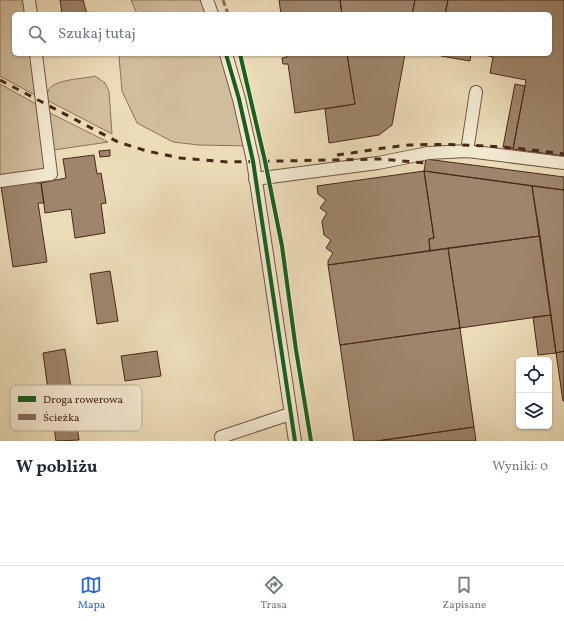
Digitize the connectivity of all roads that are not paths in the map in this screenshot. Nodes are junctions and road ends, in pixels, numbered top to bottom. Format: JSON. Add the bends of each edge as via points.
{"nodes":[{"id":1,"x":29,"y":0,"type":"edge"},
{"id":2,"x":207,"y":0,"type":"edge"},
{"id":3,"x":31,"y":12,"type":"edge"},
{"id":4,"x":211,"y":12,"type":"edge"},
{"id":5,"x":36,"y":56,"type":"edge"},
{"id":6,"x":227,"y":56,"type":"edge"},
{"id":7,"x":476,"y":92,"type":"dead end"},
{"id":8,"x":467,"y":151,"type":"junction"},
{"id":9,"x":564,"y":163,"type":"edge"},
{"id":10,"x":255,"y":180,"type":"junction"},
{"id":11,"x":0,"y":181,"type":"edge"},
{"id":12,"x":290,"y":414,"type":"junction"},
{"id":13,"x":221,"y":437,"type":"dead end"},
{"id":14,"x":295,"y":441,"type":"edge"}],
"edges":[{"from":1,"to":3,"type":"street"},
{"from":2,"to":4,"type":"street"},
{"from":5,"to":11,"type":"street","via":[[51,174]]},
{"from":6,"to":10,"type":"street","via":[[239,99]]},
{"from":7,"to":8,"type":"street"},
{"from":8,"to":9,"type":"street"},
{"from":8,"to":10,"type":"street","via":[[428,153],[378,163]]},
{"from":10,"to":12,"type":"street"},
{"from":12,"to":13,"type":"street"},
{"from":12,"to":14,"type":"street"}]}
